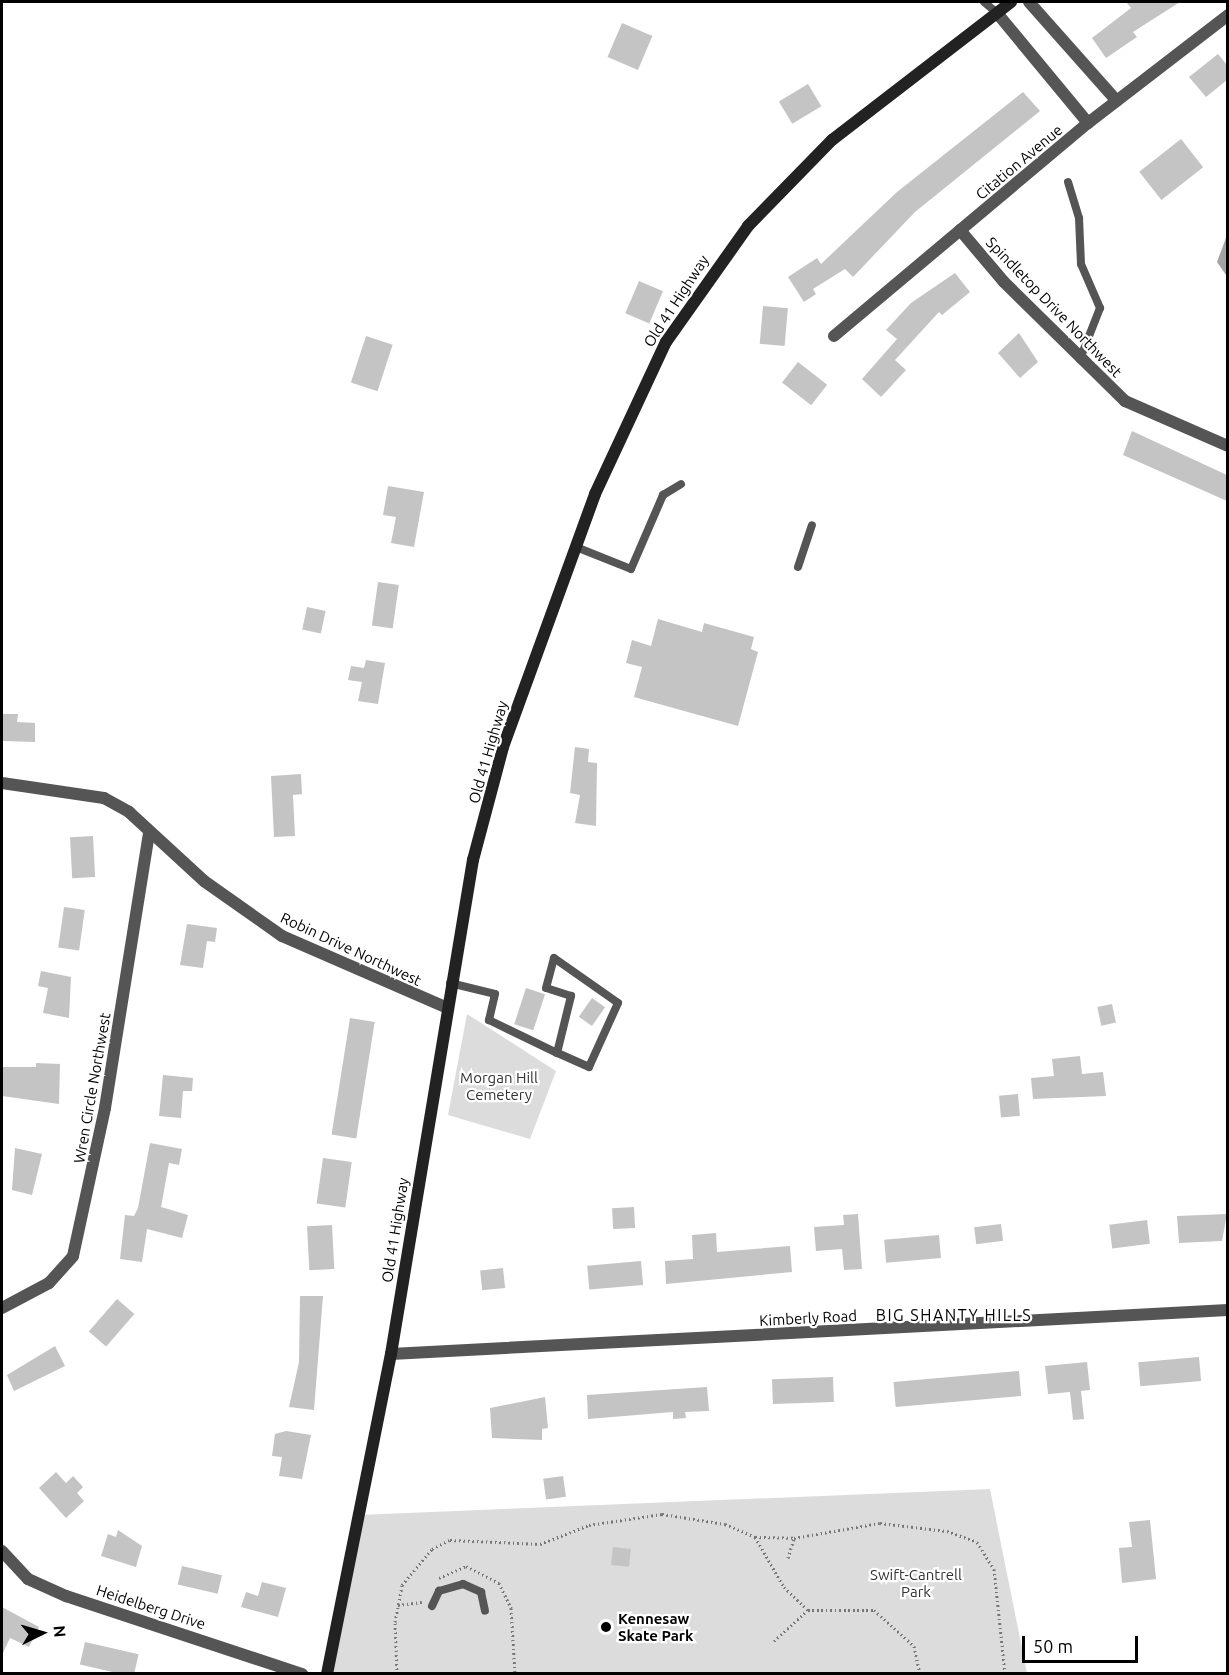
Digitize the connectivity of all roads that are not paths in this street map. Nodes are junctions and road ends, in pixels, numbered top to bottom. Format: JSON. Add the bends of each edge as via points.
{"nodes":[{"id":1,"x":984,"y":2,"type":"edge"},
{"id":2,"x":1011,"y":2,"type":"edge"},
{"id":3,"x":1029,"y":2,"type":"edge"},
{"id":4,"x":997,"y":13,"type":"junction"},
{"id":5,"x":1227,"y":15,"type":"edge"},
{"id":6,"x":1117,"y":101,"type":"junction"},
{"id":7,"x":1088,"y":123,"type":"junction"},
{"id":8,"x":1068,"y":182,"type":"dead end"},
{"id":9,"x":960,"y":230,"type":"junction"},
{"id":10,"x":834,"y":336,"type":"dead end"},
{"id":11,"x":1080,"y":359,"type":"junction"},
{"id":12,"x":1227,"y":446,"type":"edge"},
{"id":13,"x":681,"y":484,"type":"dead end"},
{"id":14,"x":812,"y":525,"type":"dead end"},
{"id":15,"x":576,"y":548,"type":"junction"},
{"id":16,"x":798,"y":567,"type":"dead end"},
{"id":17,"x":2,"y":783,"type":"edge"},
{"id":18,"x":149,"y":834,"type":"junction"},
{"id":19,"x":449,"y":983,"type":"junction"},
{"id":20,"x":445,"y":1007,"type":"junction"},
{"id":21,"x":557,"y":1053,"type":"junction"},
{"id":22,"x":2,"y":1308,"type":"edge"},
{"id":23,"x":1227,"y":1310,"type":"edge"},
{"id":24,"x":391,"y":1354,"type":"junction"},
{"id":25,"x":2,"y":1551,"type":"edge"},
{"id":26,"x":432,"y":1606,"type":"dead end"},
{"id":27,"x":485,"y":1611,"type":"dead end"},
{"id":28,"x":302,"y":1674,"type":"edge"},
{"id":29,"x":327,"y":1674,"type":"edge"}],
"edges":[{"from":1,"to":4,"type":"lane"},
{"from":2,"to":4,"type":"main road","name":"Old 41 Highway"},
{"from":3,"to":6,"type":"street"},
{"from":4,"to":7,"type":"street"},
{"from":4,"to":15,"type":"main road","name":"Old 41 Highway","via":[[832,140],[780,189],[714,267],[640,392]]},
{"from":5,"to":6,"type":"street","name":"Citation Avenue"},
{"from":6,"to":7,"type":"street","name":"Citation Avenue"},
{"from":7,"to":9,"type":"street","name":"Citation Avenue"},
{"from":8,"to":11,"type":"lane","via":[[1079,218],[1081,264],[1100,308]]},
{"from":9,"to":10,"type":"street","name":"Citation Avenue"},
{"from":9,"to":11,"type":"street","name":"Spindletop Drive Northwest"},
{"from":11,"to":12,"type":"street","name":"Spindletop Drive Northwest","via":[[1125,401]]},
{"from":13,"to":15,"type":"lane","via":[[663,495],[631,569]]},
{"from":14,"to":16,"type":"lane"},
{"from":15,"to":19,"type":"main road","name":"Old 41 Highway","via":[[503,747]]},
{"from":17,"to":18,"type":"street","name":"Robin Drive Northwest","via":[[104,798],[129,812]]},
{"from":18,"to":20,"type":"street","name":"Robin Drive Northwest","via":[[282,936]]},
{"from":18,"to":22,"type":"street","name":"Wren Circle Northwest","via":[[100,1131],[73,1256],[49,1283]]},
{"from":19,"to":20,"type":"main road","name":"Old 41 Highway"},
{"from":19,"to":21,"type":"lane","via":[[495,994],[489,1020]]},
{"from":20,"to":24,"type":"main road","name":"Old 41 Highway"},
{"from":21,"to":21,"type":"lane","via":[[571,996],[546,988],[554,958],[618,1003],[590,1067]]},
{"from":23,"to":24,"type":"street","name":"Kimberly Road"},
{"from":24,"to":29,"type":"main road","name":"Old 41 Highway"},
{"from":25,"to":28,"type":"street","name":"Heidelberg Drive","via":[[28,1579],[66,1596]]},
{"from":26,"to":27,"type":"lane","via":[[444,1587],[463,1584],[481,1593]]}]}
